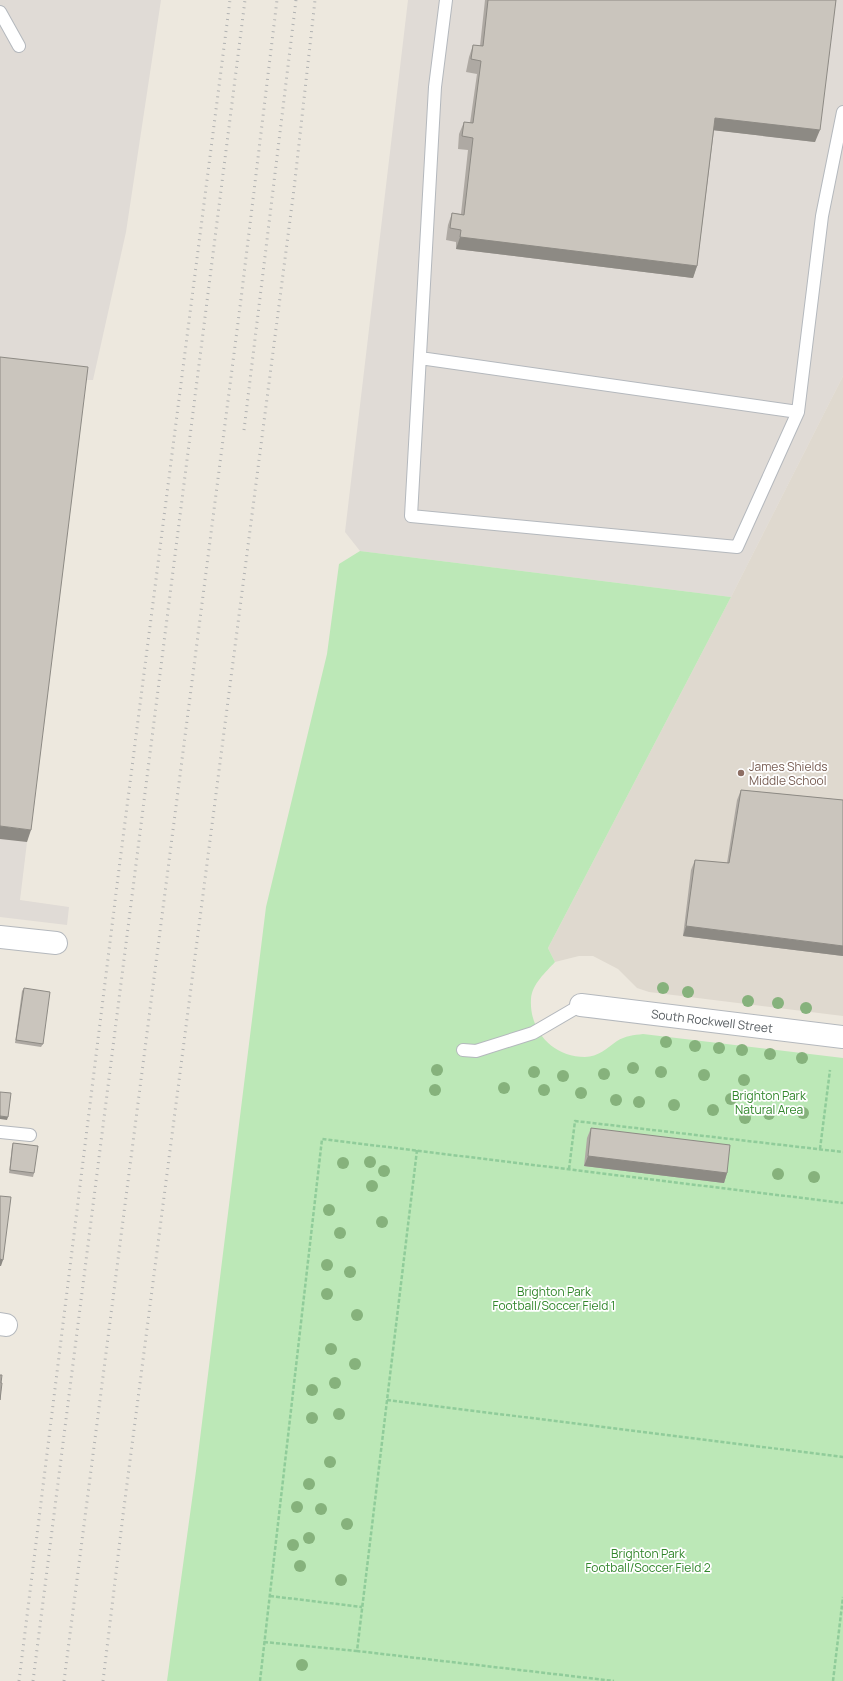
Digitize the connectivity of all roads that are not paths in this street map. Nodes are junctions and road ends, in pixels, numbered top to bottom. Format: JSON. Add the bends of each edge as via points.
{"nodes":[{"id":1,"x":446,"y":0,"type":"edge"},
{"id":2,"x":0,"y":12,"type":"edge"},
{"id":3,"x":19,"y":46,"type":"dead end"},
{"id":4,"x":843,"y":112,"type":"edge"},
{"id":5,"x":420,"y":358,"type":"junction"},
{"id":6,"x":798,"y":412,"type":"junction"},
{"id":7,"x":0,"y":937,"type":"edge"},
{"id":8,"x":56,"y":943,"type":"dead end"},
{"id":9,"x":581,"y":1006,"type":"joint"},
{"id":10,"x":843,"y":1037,"type":"edge"},
{"id":11,"x":463,"y":1050,"type":"dead end"},
{"id":12,"x":0,"y":1132,"type":"edge"},
{"id":13,"x":30,"y":1135,"type":"dead end"}],
"edges":[{"from":1,"to":5,"type":"lane","via":[[435,87]]},
{"from":2,"to":3,"type":"lane"},
{"from":4,"to":6,"type":"lane","via":[[822,216]]},
{"from":5,"to":6,"type":"lane"},
{"from":5,"to":6,"type":"lane","via":[[411,516],[737,547]]},
{"from":7,"to":8,"type":"street"},
{"from":9,"to":10,"type":"street","name":"South Rockwell Street"},
{"from":9,"to":11,"type":"lane","via":[[533,1033],[476,1051]]},
{"from":12,"to":13,"type":"lane"}]}
